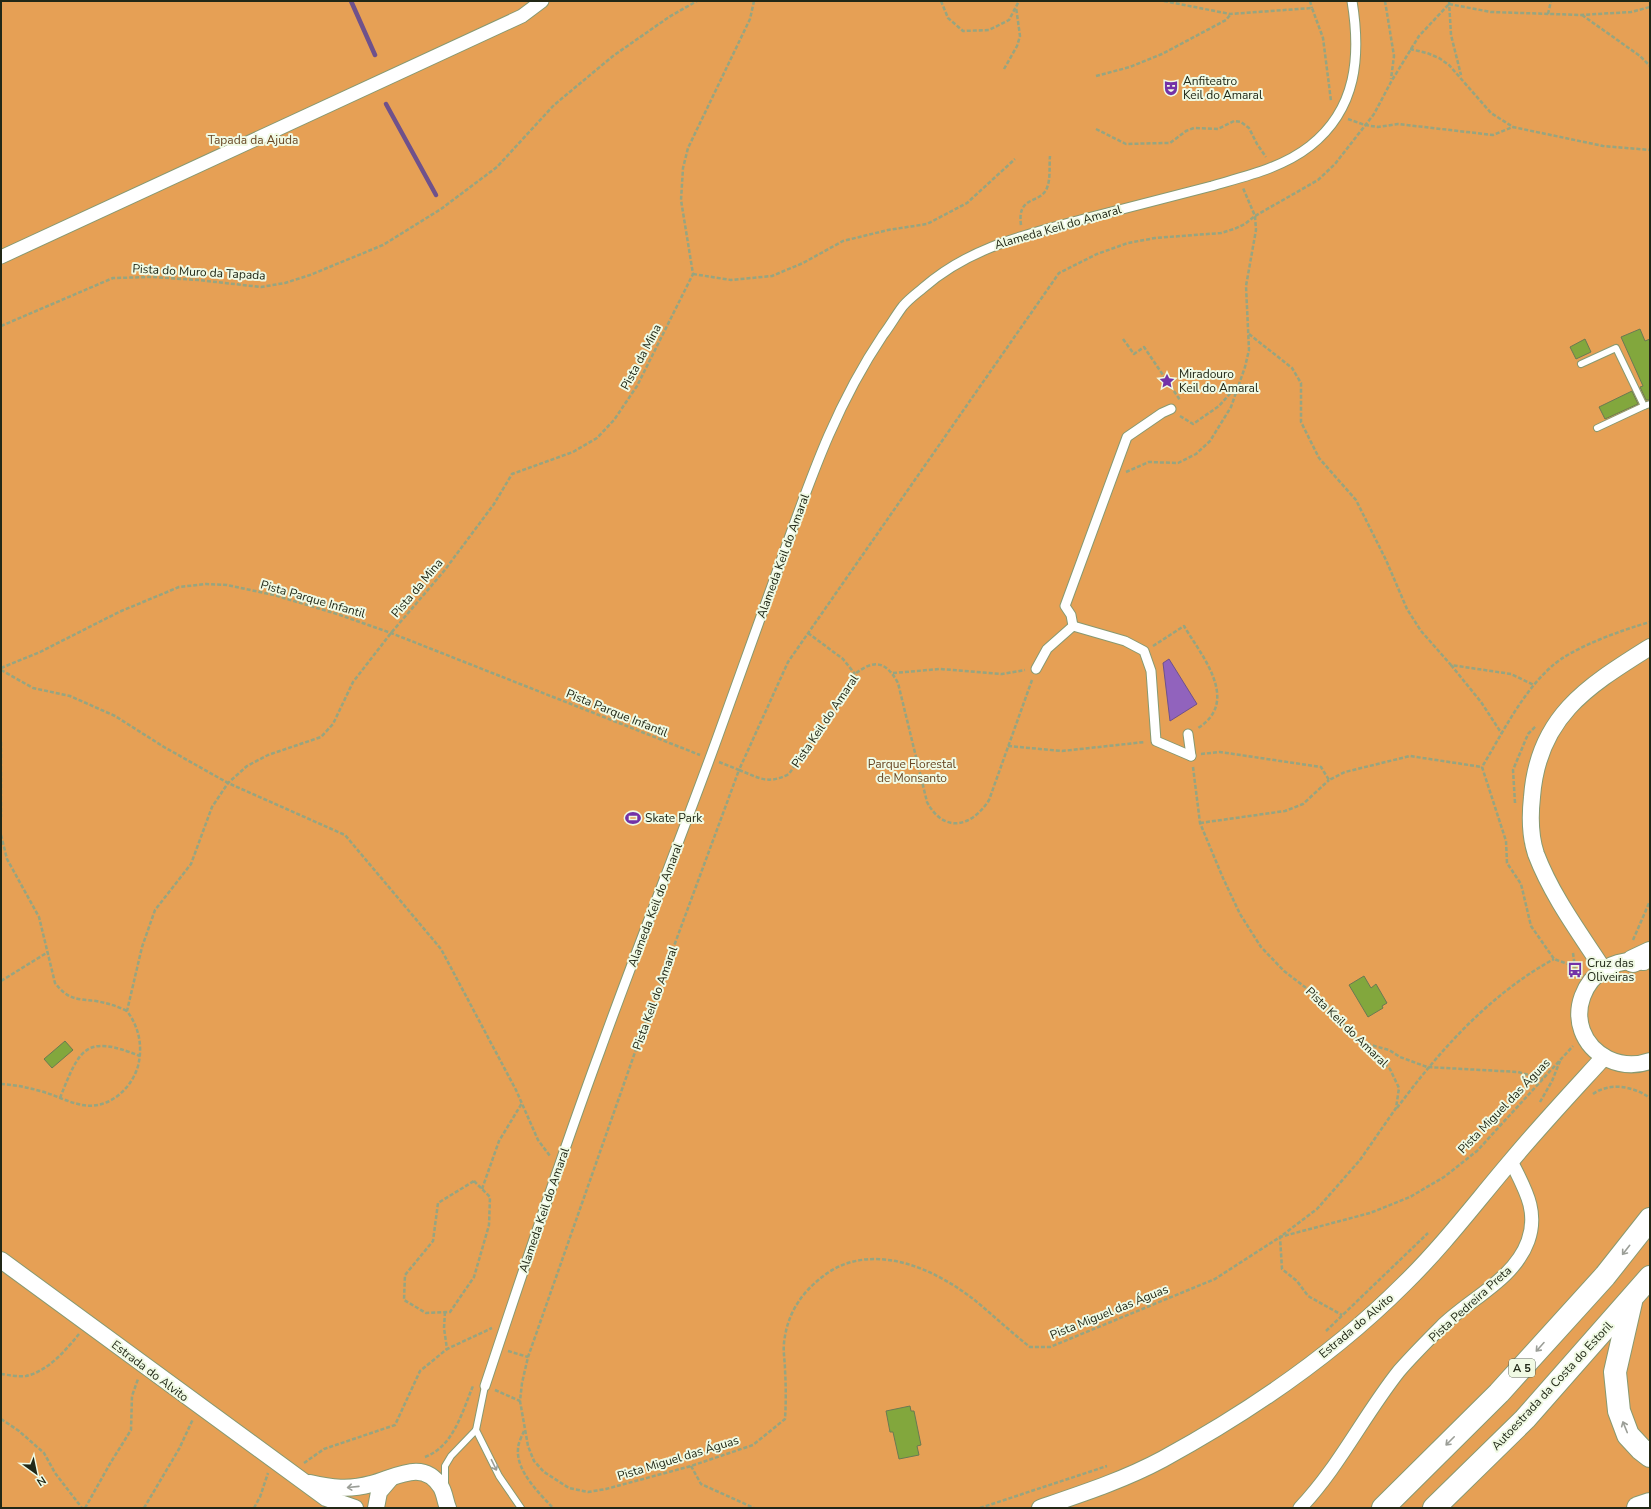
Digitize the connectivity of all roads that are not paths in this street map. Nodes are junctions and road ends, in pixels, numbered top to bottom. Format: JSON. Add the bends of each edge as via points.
{"nodes":[{"id":1,"x":542,"y":1,"type":"edge"},
{"id":2,"x":1352,"y":1,"type":"edge"},
{"id":3,"x":1,"y":257,"type":"edge"},
{"id":4,"x":1581,"y":364,"type":"dead end"},
{"id":5,"x":1650,"y":404,"type":"edge"},
{"id":6,"x":1644,"y":406,"type":"junction"},
{"id":7,"x":1171,"y":410,"type":"dead end"},
{"id":8,"x":1597,"y":428,"type":"dead end"},
{"id":9,"x":1073,"y":626,"type":"junction"},
{"id":10,"x":1650,"y":647,"type":"edge"},
{"id":11,"x":1036,"y":669,"type":"road end"},
{"id":12,"x":1188,"y":734,"type":"road end"},
{"id":13,"x":1641,"y":955,"type":"edge"},
{"id":14,"x":1603,"y":969,"type":"junction"},
{"id":15,"x":1604,"y":1057,"type":"junction"},
{"id":16,"x":1649,"y":1063,"type":"edge"},
{"id":17,"x":1511,"y":1161,"type":"junction"},
{"id":18,"x":1650,"y":1219,"type":"edge"},
{"id":19,"x":1,"y":1260,"type":"edge"},
{"id":20,"x":1650,"y":1277,"type":"edge"},
{"id":21,"x":1632,"y":1299,"type":"junction"},
{"id":22,"x":485,"y":1386,"type":"joint"},
{"id":23,"x":476,"y":1430,"type":"junction"},
{"id":24,"x":1650,"y":1456,"type":"edge"},
{"id":25,"x":299,"y":1473,"type":"junction"},
{"id":26,"x":391,"y":1478,"type":"junction"},
{"id":27,"x":447,"y":1504,"type":"edge"},
{"id":28,"x":1650,"y":1504,"type":"edge"},
{"id":29,"x":355,"y":1508,"type":"edge"},
{"id":30,"x":376,"y":1508,"type":"edge"},
{"id":31,"x":521,"y":1508,"type":"edge"},
{"id":32,"x":1040,"y":1508,"type":"edge"},
{"id":33,"x":1300,"y":1508,"type":"edge"},
{"id":34,"x":1383,"y":1508,"type":"edge"},
{"id":35,"x":1434,"y":1508,"type":"edge"},
{"id":36,"x":1638,"y":1508,"type":"edge"}],
"edges":[{"from":1,"to":3,"type":"street","via":[[522,16]]},
{"from":2,"to":22,"type":"street","name":"Alameda Keil do Amaral","via":[[1357,32],[1357,61],[1349,93],[1339,113],[1312,145],[1274,167],[1022,236],[971,255],[934,279],[905,304],[860,369],[822,448],[710,759],[600,1051]]},
{"from":4,"to":6,"type":"lane","via":[[1616,348]]},
{"from":5,"to":6,"type":"lane"},
{"from":6,"to":8,"type":"lane"},
{"from":7,"to":9,"type":"street","via":[[1162,413],[1127,437],[1065,606],[1071,615]]},
{"from":9,"to":11,"type":"street","via":[[1047,649]]},
{"from":9,"to":12,"type":"street","via":[[1125,641],[1144,651],[1151,671],[1156,741],[1192,756]]},
{"from":10,"to":14,"type":"street","via":[[1607,674],[1579,696],[1543,744],[1533,775],[1530,810],[1536,853],[1556,895]]},
{"from":13,"to":14,"type":"street"},
{"from":14,"to":15,"type":"street","via":[[1584,993],[1580,1014],[1581,1024],[1589,1043]]},
{"from":15,"to":16,"type":"street","via":[[1621,1063]]},
{"from":15,"to":17,"type":"street","name":"Estrada do Alvito"},
{"from":17,"to":32,"type":"street","name":"Estrada do Alvito","via":[[1406,1282],[1328,1351],[1236,1416],[1164,1459]]},
{"from":17,"to":33,"type":"street","name":"Pista Pedreira Preta","via":[[1530,1201],[1532,1223],[1528,1241],[1517,1261],[1477,1299],[1442,1326],[1400,1371],[1339,1458]]},
{"from":18,"to":34,"type":"highway","number":"A 5","one_way":true,"via":[[1605,1276],[1499,1393]]},
{"from":19,"to":25,"type":"street","name":"Estrada do Alvito","via":[[276,1463]]},
{"from":20,"to":21,"type":"highway","name":"Autoestrada da Costa do Estoril"},
{"from":24,"to":21,"type":"highway","one_way":true,"via":[[1628,1435],[1619,1411],[1615,1372]]},
{"from":21,"to":35,"type":"highway","name":"Autoestrada da Costa do Estoril","via":[[1524,1420]]},
{"from":22,"to":23,"type":"lane"},
{"from":23,"to":27,"type":"lane","via":[[445,1466]]},
{"from":23,"to":31,"type":"lane","one_way":true,"via":[[499,1476]]},
{"from":26,"to":25,"type":"street","name":"Estrada do Alvito","one_way":true,"via":[[370,1485],[340,1488]]},
{"from":25,"to":29,"type":"street","name":"Estrada do Alvito","via":[[326,1498]]},
{"from":26,"to":27,"type":"street","name":"Estrada do Alvito","via":[[399,1473],[418,1472],[435,1480]]},
{"from":26,"to":30,"type":"street","via":[[379,1492]]},
{"from":28,"to":36,"type":"highway"}]}
